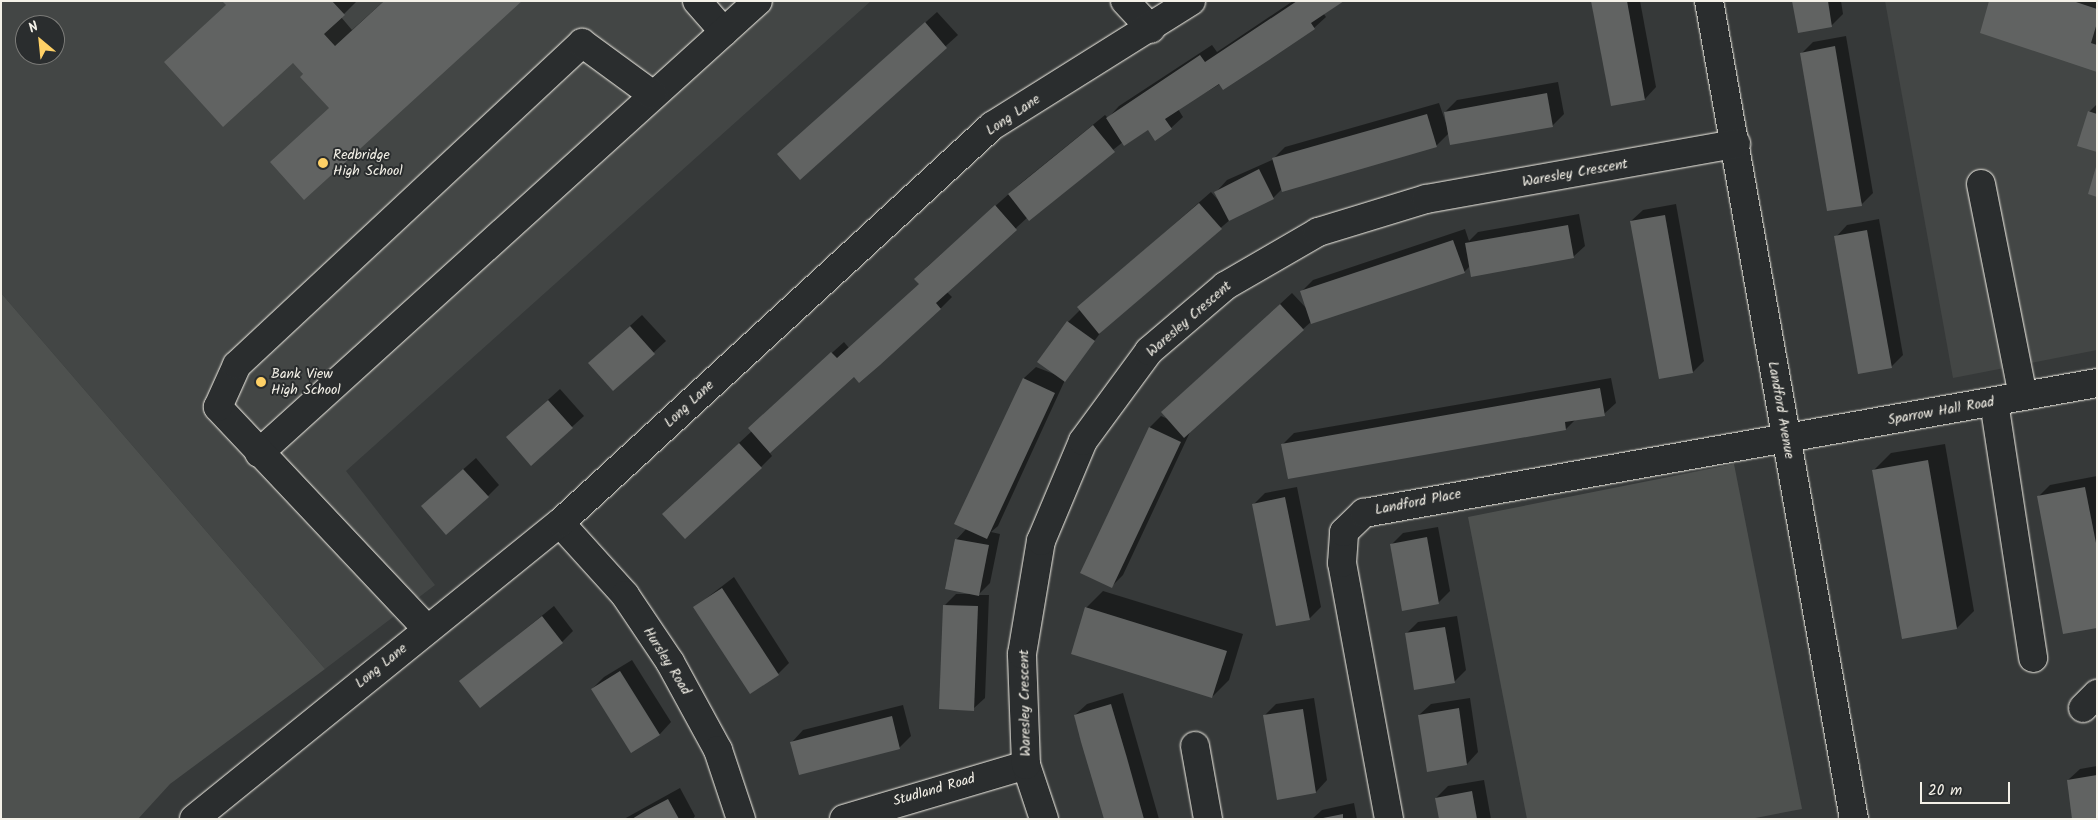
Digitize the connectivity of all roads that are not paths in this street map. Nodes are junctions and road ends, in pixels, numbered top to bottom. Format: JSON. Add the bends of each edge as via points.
{"nodes":[{"id":1,"x":697,"y":1,"type":"edge"},
{"id":2,"x":758,"y":1,"type":"edge"},
{"id":3,"x":1125,"y":1,"type":"edge"},
{"id":4,"x":1191,"y":1,"type":"edge"},
{"id":5,"x":1709,"y":1,"type":"edge"},
{"id":6,"x":1151,"y":30,"type":"junction"},
{"id":7,"x":724,"y":32,"type":"junction"},
{"id":8,"x":653,"y":95,"type":"junction"},
{"id":9,"x":1736,"y":144,"type":"junction"},
{"id":10,"x":1981,"y":184,"type":"dead end"},
{"id":11,"x":2097,"y":383,"type":"edge"},
{"id":12,"x":2023,"y":396,"type":"junction"},
{"id":13,"x":1994,"y":402,"type":"junction"},
{"id":14,"x":1785,"y":437,"type":"junction"},
{"id":15,"x":259,"y":453,"type":"junction"},
{"id":16,"x":560,"y":522,"type":"junction"},
{"id":17,"x":427,"y":629,"type":"junction"},
{"id":18,"x":2033,"y":658,"type":"dead end"},
{"id":19,"x":1195,"y":746,"type":"dead end"},
{"id":20,"x":1026,"y":765,"type":"junction"},
{"id":21,"x":194,"y":819,"type":"edge"},
{"id":22,"x":741,"y":819,"type":"edge"},
{"id":23,"x":844,"y":819,"type":"edge"},
{"id":24,"x":1044,"y":819,"type":"edge"},
{"id":25,"x":1208,"y":819,"type":"edge"},
{"id":26,"x":1389,"y":819,"type":"edge"},
{"id":27,"x":1854,"y":819,"type":"edge"}],
"edges":[{"from":1,"to":7,"type":"street"},
{"from":2,"to":7,"type":"street"},
{"from":3,"to":6,"type":"street"},
{"from":4,"to":6,"type":"street","name":"Long Lane"},
{"from":5,"to":9,"type":"street","name":"Landford Avenue"},
{"from":6,"to":16,"type":"street","name":"Long Lane","via":[[992,126]]},
{"from":7,"to":8,"type":"street"},
{"from":8,"to":15,"type":"street"},
{"from":8,"to":15,"type":"street","via":[[582,43],[237,365],[218,407]]},
{"from":9,"to":14,"type":"street","name":"Landford Avenue"},
{"from":9,"to":20,"type":"street","name":"Waresley Crescent","via":[[1426,199],[1318,232],[1225,286],[1149,351],[1083,442],[1042,541],[1022,654]]},
{"from":10,"to":12,"type":"street"},
{"from":11,"to":12,"type":"street","name":"Sparrow Hall Road"},
{"from":12,"to":13,"type":"street","name":"Sparrow Hall Road"},
{"from":13,"to":14,"type":"street","name":"Sparrow Hall Road"},
{"from":13,"to":18,"type":"street"},
{"from":14,"to":26,"type":"street","name":"Landford Place","via":[[1364,513],[1344,532],[1342,563]]},
{"from":14,"to":27,"type":"street","name":"Landford Avenue"},
{"from":15,"to":17,"type":"street"},
{"from":16,"to":17,"type":"street","name":"Long Lane"},
{"from":16,"to":22,"type":"street","name":"Hursley Road","via":[[625,595],[670,662],[718,750]]},
{"from":17,"to":21,"type":"street","name":"Long Lane"},
{"from":19,"to":25,"type":"street"},
{"from":20,"to":23,"type":"street","name":"Studland Road"},
{"from":20,"to":24,"type":"street","name":"Waresley Crescent"}]}
